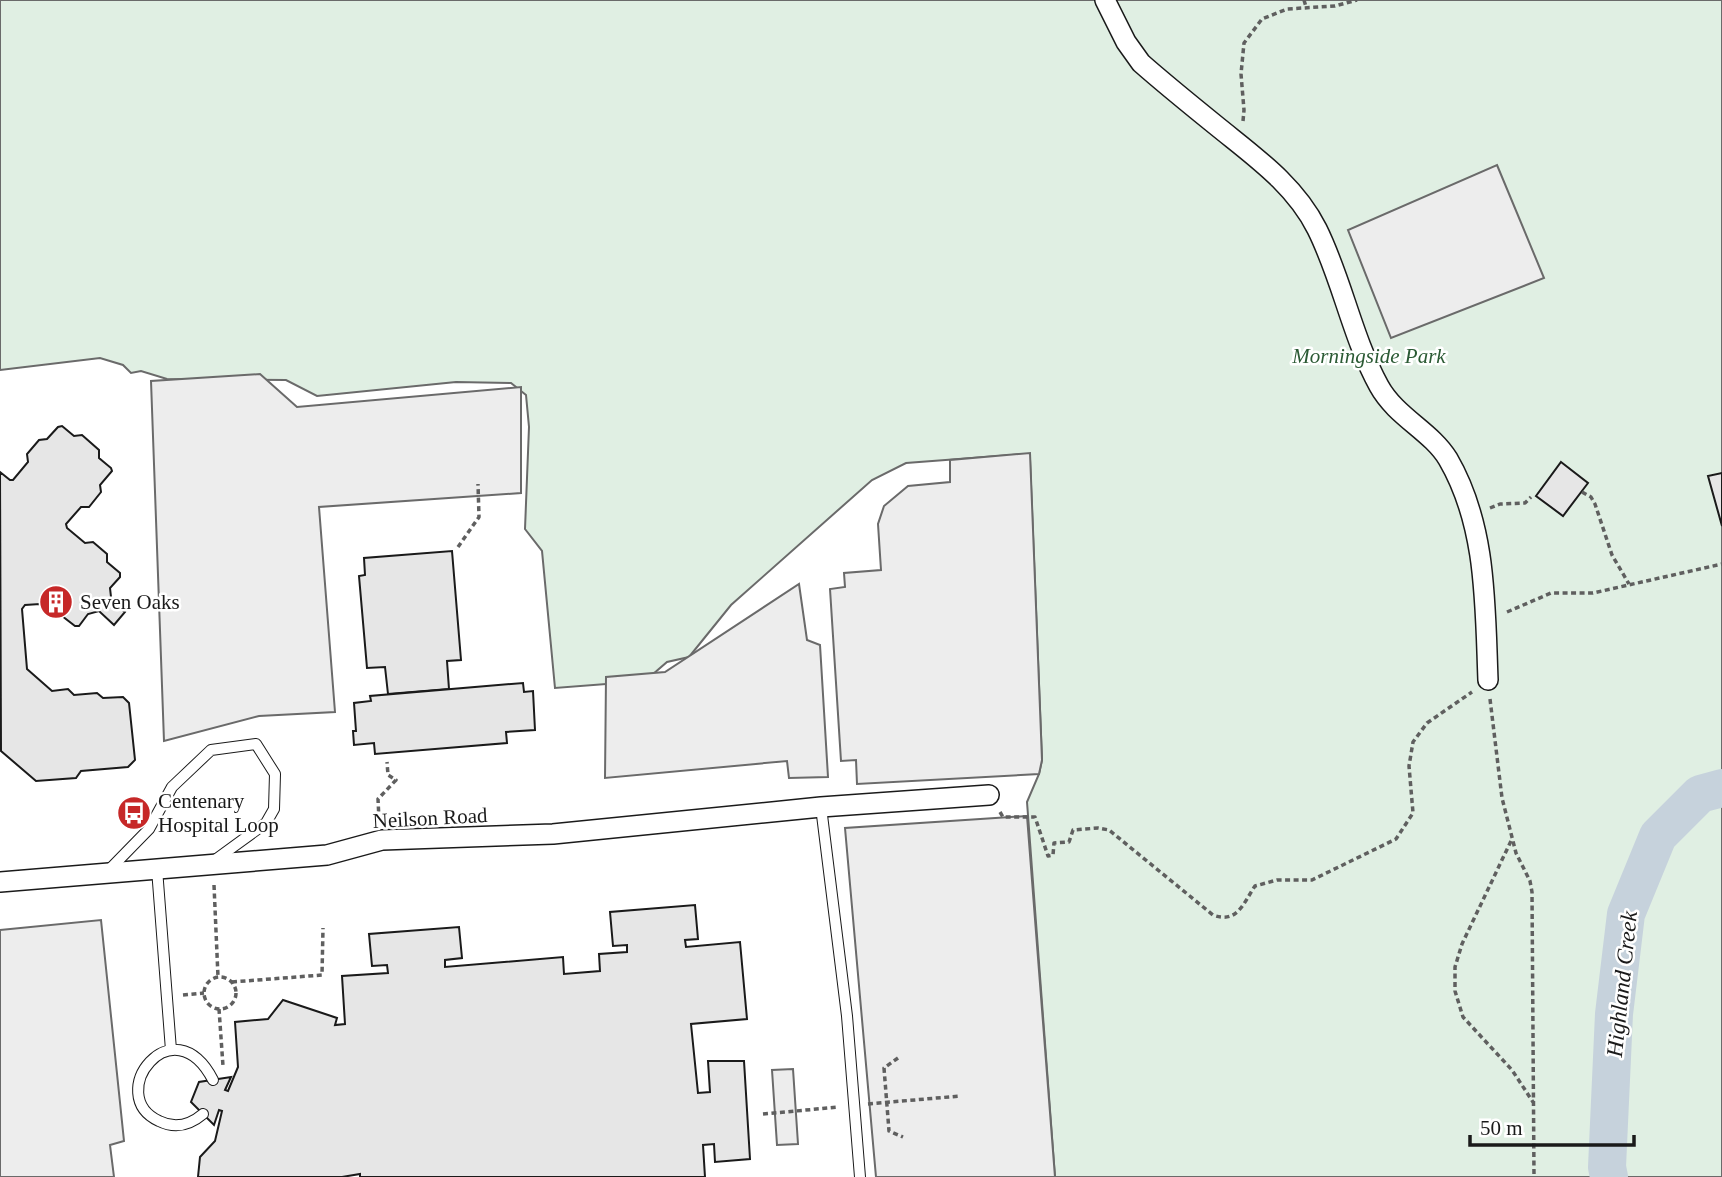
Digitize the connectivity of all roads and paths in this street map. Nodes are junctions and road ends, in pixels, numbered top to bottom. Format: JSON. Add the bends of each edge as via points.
{"nodes":[{"id":1,"x":1105,"y":0,"type":"edge"},
{"id":2,"x":1304,"y":0,"type":"edge"},
{"id":3,"x":1357,"y":0,"type":"edge"},
{"id":4,"x":1306,"y":7,"type":"junction"},
{"id":5,"x":1239,"y":144,"type":"junction"},
{"id":6,"x":478,"y":484,"type":"dead end"},
{"id":7,"x":1582,"y":492,"type":"dead end"},
{"id":8,"x":1531,"y":498,"type":"dead end"},
{"id":9,"x":1473,"y":516,"type":"junction"},
{"id":10,"x":458,"y":547,"type":"dead end"},
{"id":11,"x":1722,"y":564,"type":"edge"},
{"id":12,"x":1629,"y":584,"type":"junction"},
{"id":13,"x":1487,"y":625,"type":"junction"},
{"id":14,"x":1488,"y":680,"type":"junction"},
{"id":15,"x":387,"y":762,"type":"dead end"},
{"id":16,"x":989,"y":796,"type":"joint"},
{"id":17,"x":821,"y":807,"type":"junction"},
{"id":18,"x":382,"y":839,"type":"junction"},
{"id":19,"x":1512,"y":839,"type":"junction"},
{"id":20,"x":211,"y":864,"type":"junction"},
{"id":21,"x":157,"y":869,"type":"junction"},
{"id":22,"x":107,"y":873,"type":"junction"},
{"id":23,"x":0,"y":882,"type":"edge"},
{"id":24,"x":323,"y":928,"type":"dead end"},
{"id":25,"x":218,"y":977,"type":"junction"},
{"id":26,"x":232,"y":982,"type":"junction"},
{"id":27,"x":204,"y":993,"type":"junction"},
{"id":28,"x":167,"y":996,"type":"junction"},
{"id":29,"x":219,"y":1009,"type":"junction"},
{"id":30,"x":171,"y":1050,"type":"junction"},
{"id":31,"x":898,"y":1058,"type":"dead end"},
{"id":32,"x":212,"y":1077,"type":"joint"},
{"id":33,"x":960,"y":1096,"type":"dead end"},
{"id":34,"x":887,"y":1102,"type":"junction"},
{"id":35,"x":1534,"y":1104,"type":"junction"},
{"id":36,"x":854,"y":1105,"type":"junction"},
{"id":37,"x":204,"y":1114,"type":"dead end"},
{"id":38,"x":763,"y":1114,"type":"dead end"},
{"id":39,"x":903,"y":1137,"type":"dead end"},
{"id":40,"x":860,"y":1177,"type":"edge"},
{"id":41,"x":1534,"y":1177,"type":"edge"}],
"edges":[{"from":1,"to":5,"type":"street","via":[[1141,63]]},
{"from":2,"to":4,"type":"path"},
{"from":3,"to":4,"type":"path"},
{"from":4,"to":5,"type":"path","via":[[1262,19],[1244,43]]},
{"from":5,"to":9,"type":"street","via":[[1294,192],[1311,219],[1379,386],[1403,417],[1447,458]]},
{"from":6,"to":10,"type":"path","via":[[479,517]]},
{"from":7,"to":12,"type":"path","via":[[1595,504],[1612,555]]},
{"from":8,"to":9,"type":"path","via":[[1525,503],[1500,503]]},
{"from":9,"to":13,"type":"street"},
{"from":11,"to":12,"type":"path"},
{"from":12,"to":13,"type":"path","via":[[1593,593],[1551,593],[1513,608]]},
{"from":13,"to":14,"type":"street"},
{"from":14,"to":16,"type":"path","via":[[1427,723],[1413,743],[1409,766],[1413,813],[1396,839],[1312,880],[1277,880],[1255,886],[1234,916],[1223,919],[1109,831],[1073,830],[1069,842],[1054,843],[1053,855],[1048,856],[1035,817],[1003,817]]},
{"from":14,"to":19,"type":"path","via":[[1502,798]]},
{"from":15,"to":18,"type":"path","via":[[388,775],[396,780],[378,799]]},
{"from":16,"to":17,"type":"street","name":"Neilson Road"},
{"from":17,"to":18,"type":"street","name":"Neilson Road","via":[[553,834]]},
{"from":17,"to":36,"type":"lane"},
{"from":18,"to":20,"type":"street","name":"Neilson Road","via":[[327,855]]},
{"from":19,"to":35,"type":"path","via":[[1532,892]]},
{"from":19,"to":35,"type":"path","via":[[1462,944],[1455,990],[1463,1017],[1512,1070]]},
{"from":20,"to":21,"type":"street","name":"Neilson Road"},
{"from":20,"to":22,"type":"lane","via":[[266,823],[274,809],[275,774],[256,744],[211,750],[172,788],[149,829]]},
{"from":20,"to":25,"type":"path"},
{"from":21,"to":22,"type":"street","name":"Neilson Road"},
{"from":21,"to":28,"type":"lane"},
{"from":22,"to":23,"type":"street","name":"Neilson Road"},
{"from":24,"to":26,"type":"path","via":[[322,975]]},
{"from":25,"to":26,"type":"path"},
{"from":25,"to":27,"type":"path","via":[[207,984]]},
{"from":26,"to":29,"type":"path","via":[[235,997],[229,1006]]},
{"from":27,"to":28,"type":"path"},
{"from":27,"to":29,"type":"path","via":[[210,1005]]},
{"from":28,"to":30,"type":"lane"},
{"from":29,"to":32,"type":"path","via":[[224,1070]]},
{"from":30,"to":32,"type":"lane","via":[[198,1057]]},
{"from":30,"to":37,"type":"lane","via":[[145,1066],[139,1079],[142,1105],[167,1125],[182,1126]]},
{"from":31,"to":34,"type":"path","via":[[884,1068]]},
{"from":33,"to":34,"type":"path"},
{"from":34,"to":36,"type":"path"},
{"from":34,"to":39,"type":"path","via":[[889,1131]]},
{"from":35,"to":41,"type":"path"},
{"from":36,"to":38,"type":"path"},
{"from":36,"to":40,"type":"lane"}]}
